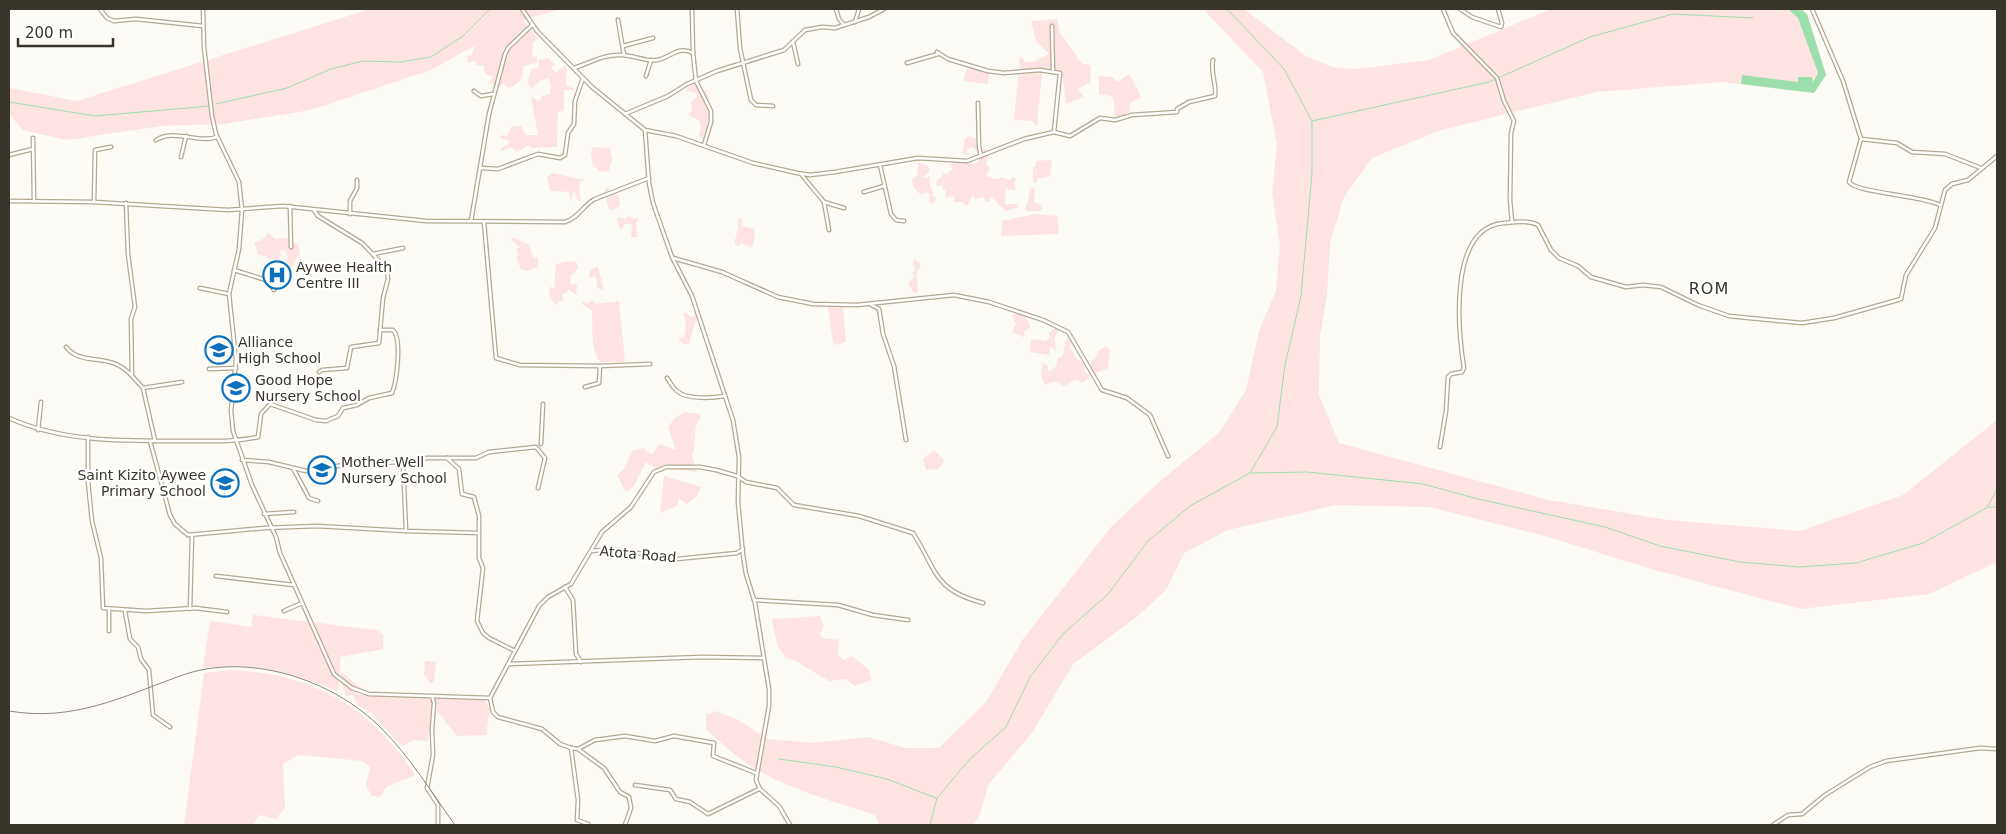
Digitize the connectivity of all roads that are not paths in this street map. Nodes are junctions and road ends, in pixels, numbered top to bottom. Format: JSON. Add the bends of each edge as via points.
{"nodes":[{"id":1,"x":100,"y":9,"type":"edge"},
{"id":2,"x":203,"y":9,"type":"edge"},
{"id":3,"x":522,"y":9,"type":"edge"},
{"id":4,"x":692,"y":9,"type":"edge"},
{"id":5,"x":737,"y":9,"type":"edge"},
{"id":6,"x":836,"y":9,"type":"edge"},
{"id":7,"x":859,"y":9,"type":"edge"},
{"id":8,"x":884,"y":9,"type":"edge"},
{"id":9,"x":1443,"y":9,"type":"edge"},
{"id":10,"x":1460,"y":9,"type":"edge"},
{"id":11,"x":1498,"y":9,"type":"edge"},
{"id":12,"x":1812,"y":9,"type":"edge"},
{"id":13,"x":618,"y":20,"type":"dead end"},
{"id":14,"x":840,"y":20,"type":"junction"},
{"id":15,"x":855,"y":22,"type":"junction"},
{"id":16,"x":532,"y":25,"type":"junction"},
{"id":17,"x":845,"y":25,"type":"junction"},
{"id":18,"x":203,"y":26,"type":"junction"},
{"id":19,"x":1052,"y":26,"type":"dead end"},
{"id":20,"x":839,"y":27,"type":"junction"},
{"id":21,"x":653,"y":38,"type":"dead end"},
{"id":22,"x":793,"y":42,"type":"junction"},
{"id":23,"x":623,"y":46,"type":"junction"},
{"id":24,"x":693,"y":53,"type":"junction"},
{"id":25,"x":624,"y":55,"type":"junction"},
{"id":26,"x":651,"y":60,"type":"junction"},
{"id":27,"x":1213,"y":60,"type":"dead end"},
{"id":28,"x":743,"y":62,"type":"junction"},
{"id":29,"x":798,"y":64,"type":"dead end"},
{"id":30,"x":906,"y":64,"type":"dead end"},
{"id":31,"x":574,"y":68,"type":"junction"},
{"id":32,"x":1052,"y":72,"type":"junction"},
{"id":33,"x":646,"y":76,"type":"dead end"},
{"id":34,"x":583,"y":78,"type":"junction"},
{"id":35,"x":696,"y":80,"type":"junction"},
{"id":36,"x":474,"y":91,"type":"dead end"},
{"id":37,"x":494,"y":94,"type":"junction"},
{"id":38,"x":978,"y":103,"type":"dead end"},
{"id":39,"x":773,"y":106,"type":"dead end"},
{"id":40,"x":625,"y":114,"type":"junction"},
{"id":41,"x":645,"y":130,"type":"junction"},
{"id":42,"x":1054,"y":132,"type":"junction"},
{"id":43,"x":186,"y":136,"type":"junction"},
{"id":44,"x":217,"y":137,"type":"junction"},
{"id":45,"x":33,"y":138,"type":"dead end"},
{"id":46,"x":1860,"y":139,"type":"junction"},
{"id":47,"x":156,"y":140,"type":"dead end"},
{"id":48,"x":704,"y":145,"type":"junction"},
{"id":49,"x":111,"y":147,"type":"dead end"},
{"id":50,"x":33,"y":149,"type":"junction"},
{"id":51,"x":9,"y":155,"type":"edge"},
{"id":52,"x":981,"y":156,"type":"junction"},
{"id":53,"x":1997,"y":156,"type":"edge"},
{"id":54,"x":181,"y":157,"type":"dead end"},
{"id":55,"x":880,"y":165,"type":"junction"},
{"id":56,"x":481,"y":168,"type":"junction"},
{"id":57,"x":1981,"y":168,"type":"junction"},
{"id":58,"x":801,"y":174,"type":"junction"},
{"id":59,"x":649,"y":178,"type":"junction"},
{"id":60,"x":357,"y":180,"type":"dead end"},
{"id":61,"x":884,"y":186,"type":"junction"},
{"id":62,"x":864,"y":192,"type":"dead end"},
{"id":63,"x":9,"y":201,"type":"edge"},
{"id":64,"x":34,"y":201,"type":"junction"},
{"id":65,"x":94,"y":202,"type":"junction"},
{"id":66,"x":824,"y":202,"type":"junction"},
{"id":67,"x":126,"y":204,"type":"junction"},
{"id":68,"x":1940,"y":205,"type":"junction"},
{"id":69,"x":290,"y":206,"type":"junction"},
{"id":70,"x":844,"y":208,"type":"dead end"},
{"id":71,"x":242,"y":210,"type":"junction"},
{"id":72,"x":314,"y":210,"type":"junction"},
{"id":73,"x":350,"y":214,"type":"junction"},
{"id":74,"x":904,"y":221,"type":"dead end"},
{"id":75,"x":471,"y":222,"type":"junction"},
{"id":76,"x":484,"y":222,"type":"junction"},
{"id":77,"x":1512,"y":222,"type":"junction"},
{"id":78,"x":829,"y":230,"type":"dead end"},
{"id":79,"x":291,"y":247,"type":"dead end"},
{"id":80,"x":403,"y":248,"type":"dead end"},
{"id":81,"x":373,"y":254,"type":"junction"},
{"id":82,"x":672,"y":257,"type":"junction"},
{"id":83,"x":234,"y":270,"type":"junction"},
{"id":84,"x":200,"y":288,"type":"dead end"},
{"id":85,"x":274,"y":290,"type":"dead end"},
{"id":86,"x":229,"y":294,"type":"junction"},
{"id":87,"x":870,"y":304,"type":"junction"},
{"id":88,"x":380,"y":330,"type":"junction"},
{"id":89,"x":66,"y":346,"type":"dead end"},
{"id":90,"x":650,"y":364,"type":"dead end"},
{"id":91,"x":600,"y":366,"type":"junction"},
{"id":92,"x":236,"y":368,"type":"junction"},
{"id":93,"x":210,"y":369,"type":"dead end"},
{"id":94,"x":319,"y":372,"type":"dead end"},
{"id":95,"x":132,"y":376,"type":"junction"},
{"id":96,"x":667,"y":378,"type":"dead end"},
{"id":97,"x":182,"y":382,"type":"dead end"},
{"id":98,"x":585,"y":387,"type":"dead end"},
{"id":99,"x":143,"y":388,"type":"junction"},
{"id":100,"x":725,"y":396,"type":"junction"},
{"id":101,"x":41,"y":402,"type":"dead end"},
{"id":102,"x":544,"y":404,"type":"dead end"},
{"id":103,"x":9,"y":418,"type":"edge"},
{"id":104,"x":38,"y":430,"type":"junction"},
{"id":105,"x":88,"y":437,"type":"junction"},
{"id":106,"x":236,"y":440,"type":"junction"},
{"id":107,"x":906,"y":440,"type":"dead end"},
{"id":108,"x":150,"y":441,"type":"junction"},
{"id":109,"x":156,"y":441,"type":"junction"},
{"id":110,"x":541,"y":444,"type":"dead end"},
{"id":111,"x":1440,"y":447,"type":"dead end"},
{"id":112,"x":1168,"y":456,"type":"dead end"},
{"id":113,"x":446,"y":458,"type":"junction"},
{"id":114,"x":242,"y":460,"type":"junction"},
{"id":115,"x":403,"y":462,"type":"junction"},
{"id":116,"x":293,"y":468,"type":"junction"},
{"id":117,"x":737,"y":476,"type":"junction"},
{"id":118,"x":538,"y":488,"type":"dead end"},
{"id":119,"x":318,"y":502,"type":"dead end"},
{"id":120,"x":294,"y":512,"type":"dead end"},
{"id":121,"x":264,"y":514,"type":"junction"},
{"id":122,"x":271,"y":527,"type":"junction"},
{"id":123,"x":406,"y":531,"type":"junction"},
{"id":124,"x":478,"y":532,"type":"junction"},
{"id":125,"x":192,"y":535,"type":"junction"},
{"id":126,"x":743,"y":549,"type":"junction"},
{"id":127,"x":592,"y":551,"type":"junction"},
{"id":128,"x":216,"y":576,"type":"dead end"},
{"id":129,"x":294,"y":585,"type":"junction"},
{"id":130,"x":565,"y":588,"type":"junction"},
{"id":131,"x":754,"y":600,"type":"junction"},
{"id":132,"x":302,"y":604,"type":"junction"},
{"id":133,"x":983,"y":604,"type":"dead end"},
{"id":134,"x":190,"y":608,"type":"junction"},
{"id":135,"x":109,"y":610,"type":"junction"},
{"id":136,"x":125,"y":611,"type":"junction"},
{"id":137,"x":284,"y":611,"type":"dead end"},
{"id":138,"x":227,"y":612,"type":"dead end"},
{"id":139,"x":908,"y":620,"type":"dead end"},
{"id":140,"x":110,"y":631,"type":"dead end"},
{"id":141,"x":514,"y":650,"type":"junction"},
{"id":142,"x":763,"y":658,"type":"junction"},
{"id":143,"x":582,"y":663,"type":"junction"},
{"id":144,"x":508,"y":664,"type":"junction"},
{"id":145,"x":431,"y":695,"type":"junction"},
{"id":146,"x":490,"y":698,"type":"junction"},
{"id":147,"x":170,"y":728,"type":"dead end"},
{"id":148,"x":571,"y":748,"type":"junction"},
{"id":149,"x":578,"y":749,"type":"junction"},
{"id":150,"x":1997,"y":749,"type":"edge"},
{"id":151,"x":756,"y":773,"type":"junction"},
{"id":152,"x":635,"y":784,"type":"dead end"},
{"id":153,"x":760,"y":788,"type":"junction"},
{"id":154,"x":588,"y":824,"type":"edge"},
{"id":155,"x":438,"y":825,"type":"edge"},
{"id":156,"x":625,"y":825,"type":"edge"},
{"id":157,"x":790,"y":825,"type":"edge"},
{"id":158,"x":1773,"y":825,"type":"edge"}],
"edges":[{"from":1,"to":18,"type":"street","via":[[114,21],[136,19]]},
{"from":2,"to":18,"type":"street"},
{"from":3,"to":16,"type":"street"},
{"from":4,"to":24,"type":"street"},
{"from":5,"to":28,"type":"street"},
{"from":6,"to":14,"type":"street"},
{"from":7,"to":15,"type":"street"},
{"from":8,"to":15,"type":"street"},
{"from":9,"to":77,"type":"street","via":[[1453,33],[1497,78],[1513,117]]},
{"from":10,"to":11,"type":"street","via":[[1472,17],[1501,27]]},
{"from":12,"to":46,"type":"street","via":[[1844,81]]},
{"from":13,"to":23,"type":"street"},
{"from":14,"to":17,"type":"street"},
{"from":14,"to":20,"type":"street"},
{"from":15,"to":17,"type":"street"},
{"from":16,"to":31,"type":"street"},
{"from":16,"to":37,"type":"street","via":[[506,50]]},
{"from":17,"to":20,"type":"street"},
{"from":18,"to":44,"type":"street","via":[[209,95]]},
{"from":19,"to":32,"type":"street"},
{"from":20,"to":22,"type":"street","via":[[809,29]]},
{"from":21,"to":23,"type":"street"},
{"from":22,"to":28,"type":"street","via":[[784,50]]},
{"from":22,"to":29,"type":"street"},
{"from":23,"to":25,"type":"street"},
{"from":24,"to":26,"type":"street","via":[[678,50],[665,58]]},
{"from":24,"to":35,"type":"street"},
{"from":25,"to":26,"type":"street"},
{"from":25,"to":31,"type":"street","via":[[603,56]]},
{"from":26,"to":33,"type":"street"},
{"from":27,"to":42,"type":"street","via":[[1216,91],[1213,97],[1189,102],[1177,112],[1132,115],[1115,120],[1100,118],[1070,136]]},
{"from":28,"to":35,"type":"street"},
{"from":28,"to":39,"type":"street","via":[[752,102]]},
{"from":30,"to":32,"type":"street","via":[[937,53],[995,72]]},
{"from":31,"to":34,"type":"street"},
{"from":32,"to":42,"type":"street","via":[[1060,74]]},
{"from":34,"to":40,"type":"street"},
{"from":34,"to":56,"type":"street","via":[[575,101],[574,124],[568,133],[565,155],[560,158],[538,154],[498,169]]},
{"from":35,"to":40,"type":"street"},
{"from":35,"to":48,"type":"street","via":[[711,112]]},
{"from":36,"to":37,"type":"street","via":[[480,96]]},
{"from":37,"to":56,"type":"street"},
{"from":38,"to":52,"type":"street"},
{"from":40,"to":41,"type":"street"},
{"from":41,"to":48,"type":"street"},
{"from":41,"to":59,"type":"street"},
{"from":42,"to":52,"type":"street","via":[[1024,139]]},
{"from":43,"to":44,"type":"street"},
{"from":43,"to":47,"type":"street"},
{"from":43,"to":54,"type":"street"},
{"from":44,"to":71,"type":"street","via":[[239,182]]},
{"from":45,"to":50,"type":"street"},
{"from":46,"to":57,"type":"street","via":[[1897,143],[1912,152],[1945,154]]},
{"from":46,"to":68,"type":"street","via":[[1849,182],[1852,186]]},
{"from":48,"to":58,"type":"street","via":[[753,163]]},
{"from":49,"to":65,"type":"street","via":[[95,150]]},
{"from":50,"to":51,"type":"street"},
{"from":50,"to":64,"type":"street"},
{"from":52,"to":55,"type":"street","via":[[968,160],[912,158]]},
{"from":53,"to":57,"type":"street"},
{"from":55,"to":58,"type":"street","via":[[815,175]]},
{"from":55,"to":61,"type":"street"},
{"from":56,"to":75,"type":"street"},
{"from":57,"to":68,"type":"street","via":[[1968,180],[1948,186]]},
{"from":58,"to":66,"type":"street"},
{"from":59,"to":76,"type":"street","via":[[595,199],[575,218],[565,222]]},
{"from":59,"to":82,"type":"street"},
{"from":60,"to":73,"type":"street","via":[[357,188],[350,201]]},
{"from":61,"to":62,"type":"street"},
{"from":61,"to":74,"type":"street","via":[[891,214],[896,220]]},
{"from":63,"to":64,"type":"street"},
{"from":64,"to":65,"type":"street"},
{"from":65,"to":67,"type":"street"},
{"from":66,"to":70,"type":"street"},
{"from":66,"to":78,"type":"street"},
{"from":67,"to":71,"type":"street"},
{"from":67,"to":95,"type":"street","via":[[134,307],[131,319]]},
{"from":68,"to":77,"type":"street","via":[[1935,228],[1906,275],[1901,299],[1834,318],[1793,323],[1716,313],[1661,287],[1626,287],[1597,279],[1559,258],[1538,225]]},
{"from":69,"to":71,"type":"street"},
{"from":69,"to":72,"type":"street"},
{"from":69,"to":79,"type":"street"},
{"from":71,"to":83,"type":"street"},
{"from":72,"to":73,"type":"street"},
{"from":72,"to":81,"type":"street"},
{"from":73,"to":75,"type":"street"},
{"from":75,"to":76,"type":"street"},
{"from":76,"to":91,"type":"street","via":[[496,358],[520,365]]},
{"from":77,"to":111,"type":"street","via":[[1495,223],[1484,229],[1465,260],[1458,315],[1464,368],[1462,372],[1448,377]]},
{"from":80,"to":81,"type":"street"},
{"from":81,"to":88,"type":"street","via":[[388,271]]},
{"from":82,"to":87,"type":"street","via":[[717,270],[793,301],[834,306]]},
{"from":82,"to":100,"type":"street","via":[[692,296]]},
{"from":83,"to":85,"type":"street","via":[[269,281]]},
{"from":83,"to":86,"type":"street"},
{"from":84,"to":86,"type":"street"},
{"from":86,"to":92,"type":"street"},
{"from":87,"to":107,"type":"street","via":[[879,309],[894,366]]},
{"from":87,"to":112,"type":"street","via":[[961,296],[1061,327],[1071,337],[1102,390],[1127,398],[1150,415]]},
{"from":88,"to":94,"type":"street","via":[[379,343],[350,348],[347,368]]},
{"from":88,"to":106,"type":"street","via":[[393,330],[398,336],[397,374],[390,394],[343,408],[338,416],[326,421],[269,405],[261,414],[258,437]]},
{"from":89,"to":95,"type":"street","via":[[76,356],[115,362]]},
{"from":90,"to":91,"type":"street"},
{"from":91,"to":98,"type":"street","via":[[599,383]]},
{"from":92,"to":93,"type":"street"},
{"from":92,"to":106,"type":"street","via":[[231,411]]},
{"from":95,"to":99,"type":"street"},
{"from":96,"to":100,"type":"street","via":[[681,393],[699,397]]},
{"from":97,"to":99,"type":"street"},
{"from":99,"to":109,"type":"street"},
{"from":100,"to":117,"type":"street","via":[[738,452]]},
{"from":101,"to":104,"type":"street"},
{"from":102,"to":110,"type":"street"},
{"from":103,"to":104,"type":"street"},
{"from":104,"to":105,"type":"street"},
{"from":105,"to":108,"type":"street"},
{"from":105,"to":135,"type":"street","via":[[92,530],[101,558],[102,606]]},
{"from":106,"to":109,"type":"street"},
{"from":106,"to":114,"type":"street"},
{"from":108,"to":109,"type":"street"},
{"from":108,"to":125,"type":"street","via":[[172,521],[186,534]]},
{"from":113,"to":115,"type":"street"},
{"from":113,"to":118,"type":"street","via":[[476,458],[518,447],[538,448],[545,458]]},
{"from":113,"to":124,"type":"street","via":[[459,469],[462,494],[475,498]]},
{"from":114,"to":116,"type":"street"},
{"from":114,"to":121,"type":"street"},
{"from":115,"to":116,"type":"street","via":[[359,463],[306,470]]},
{"from":115,"to":123,"type":"street"},
{"from":116,"to":119,"type":"street","via":[[309,498]]},
{"from":117,"to":126,"type":"street"},
{"from":117,"to":127,"type":"street","via":[[700,467],[675,466],[655,471],[630,507],[602,532]]},
{"from":117,"to":133,"type":"street","via":[[746,482],[777,488],[794,505],[859,516],[914,534],[935,576],[962,598]]},
{"from":120,"to":121,"type":"street"},
{"from":121,"to":122,"type":"street"},
{"from":122,"to":123,"type":"street"},
{"from":122,"to":125,"type":"street"},
{"from":122,"to":129,"type":"street"},
{"from":123,"to":124,"type":"street"},
{"from":124,"to":141,"type":"street","via":[[479,558],[483,568],[477,621],[489,638]]},
{"from":125,"to":134,"type":"street"},
{"from":126,"to":127,"type":"street","name":"Atota Road","via":[[737,553],[677,559],[610,550]]},
{"from":126,"to":131,"type":"street"},
{"from":127,"to":130,"type":"street","via":[[576,578]]},
{"from":128,"to":129,"type":"street"},
{"from":129,"to":132,"type":"street"},
{"from":130,"to":141,"type":"street","via":[[542,602]]},
{"from":130,"to":143,"type":"street","via":[[573,600],[576,654]]},
{"from":131,"to":139,"type":"street","via":[[838,605]]},
{"from":131,"to":142,"type":"street"},
{"from":132,"to":137,"type":"street"},
{"from":132,"to":145,"type":"street","via":[[329,664],[341,681],[369,694]]},
{"from":134,"to":136,"type":"street"},
{"from":134,"to":138,"type":"street"},
{"from":135,"to":136,"type":"street"},
{"from":135,"to":140,"type":"street"},
{"from":136,"to":147,"type":"street","via":[[130,639],[138,647],[149,670],[153,715]]},
{"from":141,"to":144,"type":"street"},
{"from":142,"to":143,"type":"street","via":[[702,656]]},
{"from":142,"to":151,"type":"street","via":[[769,706]]},
{"from":143,"to":144,"type":"street"},
{"from":144,"to":146,"type":"street"},
{"from":145,"to":146,"type":"street"},
{"from":145,"to":155,"type":"street","via":[[434,703],[434,753],[427,788],[438,805]]},
{"from":146,"to":148,"type":"street","via":[[493,712],[498,717],[542,729],[560,744]]},
{"from":148,"to":149,"type":"street"},
{"from":148,"to":154,"type":"street","via":[[578,800],[576,819]]},
{"from":149,"to":151,"type":"street","via":[[595,740],[625,736],[655,741],[671,736],[686,737],[714,743],[712,756]]},
{"from":149,"to":156,"type":"street","via":[[604,768],[620,792],[629,797],[631,808]]},
{"from":150,"to":158,"type":"street","via":[[1980,748],[1886,761],[1870,767],[1825,795],[1802,814],[1788,816]]},
{"from":151,"to":153,"type":"street"},
{"from":152,"to":153,"type":"street","via":[[670,790],[676,799],[692,803],[708,814]]},
{"from":153,"to":157,"type":"street","via":[[779,806]]}]}
